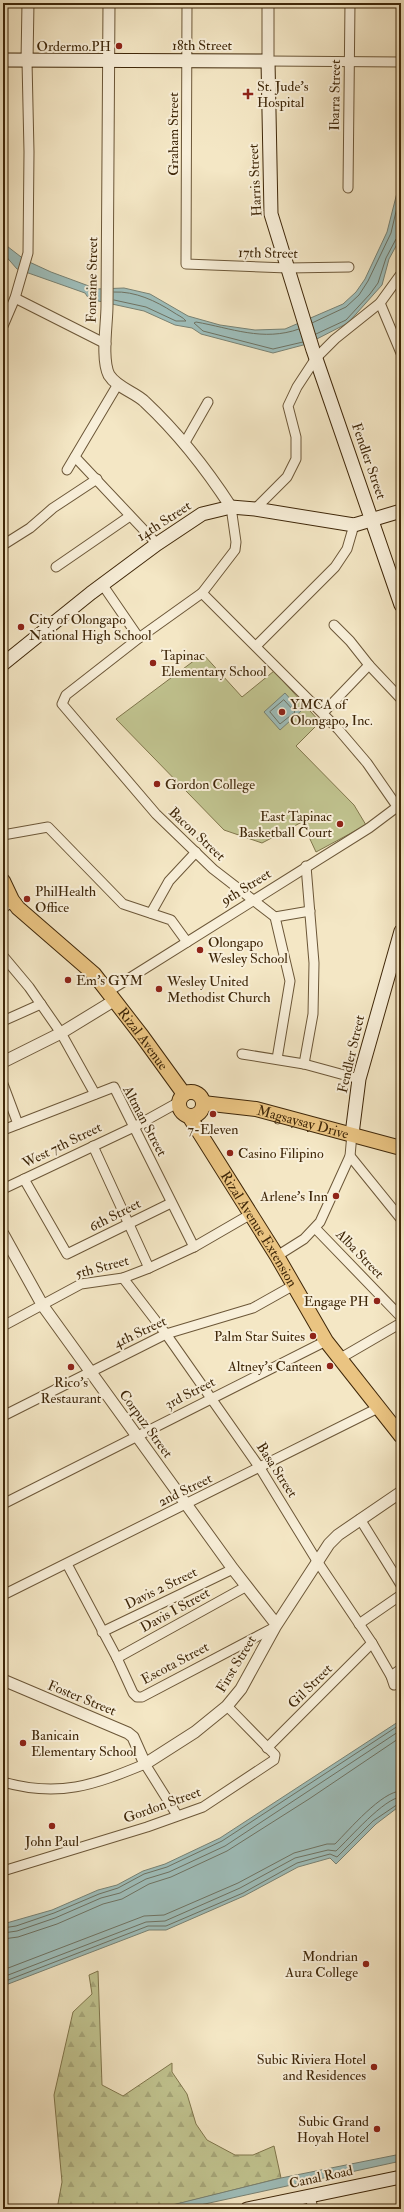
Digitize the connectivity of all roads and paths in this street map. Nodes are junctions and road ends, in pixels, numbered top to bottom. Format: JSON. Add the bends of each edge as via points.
{"nodes":[{"id":1,"x":28,"y":3,"type":"edge"},
{"id":2,"x":109,"y":3,"type":"edge"},
{"id":3,"x":187,"y":3,"type":"edge"},
{"id":4,"x":268,"y":3,"type":"edge"},
{"id":5,"x":350,"y":3,"type":"edge"},
{"id":6,"x":3,"y":60,"type":"edge"},
{"id":7,"x":109,"y":60,"type":"junction"},
{"id":8,"x":26,"y":61,"type":"junction"},
{"id":9,"x":187,"y":61,"type":"junction"},
{"id":10,"x":268,"y":61,"type":"junction"},
{"id":11,"x":350,"y":61,"type":"junction"},
{"id":12,"x":401,"y":62,"type":"edge"},
{"id":13,"x":348,"y":188,"type":"dead end"},
{"id":14,"x":187,"y":265,"type":"joint"},
{"id":15,"x":349,"y":267,"type":"dead end"},
{"id":16,"x":288,"y":268,"type":"junction"},
{"id":17,"x":401,"y":274,"type":"edge"},
{"id":18,"x":15,"y":298,"type":"junction"},
{"id":19,"x":380,"y":303,"type":"junction"},
{"id":20,"x":3,"y":326,"type":"edge"},
{"id":21,"x":106,"y":344,"type":"junction"},
{"id":22,"x":401,"y":353,"type":"edge"},
{"id":23,"x":314,"y":354,"type":"junction"},
{"id":24,"x":118,"y":384,"type":"junction"},
{"id":25,"x":208,"y":402,"type":"dead end"},
{"id":26,"x":184,"y":444,"type":"junction"},
{"id":27,"x":75,"y":457,"type":"junction"},
{"id":28,"x":67,"y":470,"type":"dead end"},
{"id":29,"x":97,"y":479,"type":"junction"},
{"id":30,"x":231,"y":507,"type":"junction"},
{"id":31,"x":255,"y":509,"type":"junction"},
{"id":32,"x":401,"y":511,"type":"edge"},
{"id":33,"x":130,"y":516,"type":"junction"},
{"id":34,"x":373,"y":520,"type":"junction"},
{"id":35,"x":354,"y":525,"type":"junction"},
{"id":36,"x":3,"y":544,"type":"edge"},
{"id":37,"x":157,"y":544,"type":"junction"},
{"id":38,"x":56,"y":567,"type":"dead end"},
{"id":39,"x":102,"y":584,"type":"junction"},
{"id":40,"x":202,"y":593,"type":"junction"},
{"id":41,"x":401,"y":605,"type":"edge"},
{"id":42,"x":334,"y":625,"type":"dead end"},
{"id":43,"x":139,"y":638,"type":"junction"},
{"id":44,"x":256,"y":646,"type":"junction"},
{"id":45,"x":3,"y":664,"type":"edge"},
{"id":46,"x":369,"y":666,"type":"junction"},
{"id":47,"x":401,"y":699,"type":"edge"},
{"id":48,"x":323,"y":713,"type":"junction"},
{"id":49,"x":399,"y":809,"type":"edge"},
{"id":50,"x":3,"y":836,"type":"edge"},
{"id":51,"x":196,"y":852,"type":"junction"},
{"id":52,"x":306,"y":866,"type":"junction"},
{"id":53,"x":3,"y":881,"type":"edge"},
{"id":54,"x":253,"y":900,"type":"junction"},
{"id":55,"x":7,"y":904,"type":"edge"},
{"id":56,"x":310,"y":911,"type":"junction"},
{"id":57,"x":151,"y":913,"type":"junction"},
{"id":58,"x":275,"y":917,"type":"junction"},
{"id":59,"x":401,"y":931,"type":"edge"},
{"id":60,"x":187,"y":942,"type":"junction"},
{"id":61,"x":3,"y":956,"type":"edge"},
{"id":62,"x":396,"y":963,"type":"edge"},
{"id":63,"x":112,"y":996,"type":"junction"},
{"id":64,"x":40,"y":1004,"type":"junction"},
{"id":65,"x":3,"y":1021,"type":"edge"},
{"id":66,"x":61,"y":1033,"type":"junction"},
{"id":67,"x":242,"y":1054,"type":"dead end"},
{"id":68,"x":277,"y":1059,"type":"junction"},
{"id":69,"x":3,"y":1062,"type":"edge"},
{"id":70,"x":304,"y":1064,"type":"junction"},
{"id":71,"x":359,"y":1079,"type":"junction"},
{"id":72,"x":3,"y":1084,"type":"edge"},
{"id":73,"x":95,"y":1094,"type":"junction"},
{"id":74,"x":181,"y":1098,"type":"junction"},
{"id":75,"x":203,"y":1103,"type":"junction"},
{"id":76,"x":190,"y":1116,"type":"junction"},
{"id":77,"x":18,"y":1124,"type":"junction"},
{"id":78,"x":134,"y":1127,"type":"junction"},
{"id":79,"x":3,"y":1130,"type":"edge"},
{"id":80,"x":352,"y":1134,"type":"junction"},
{"id":81,"x":93,"y":1146,"type":"junction"},
{"id":82,"x":401,"y":1148,"type":"edge"},
{"id":83,"x":350,"y":1156,"type":"junction"},
{"id":84,"x":24,"y":1179,"type":"junction"},
{"id":85,"x":3,"y":1189,"type":"edge"},
{"id":86,"x":172,"y":1203,"type":"junction"},
{"id":87,"x":251,"y":1214,"type":"junction"},
{"id":88,"x":401,"y":1219,"type":"edge"},
{"id":89,"x":130,"y":1223,"type":"junction"},
{"id":90,"x":316,"y":1229,"type":"junction"},
{"id":91,"x":3,"y":1234,"type":"edge"},
{"id":92,"x":194,"y":1247,"type":"junction"},
{"id":93,"x":277,"y":1256,"type":"junction"},
{"id":94,"x":149,"y":1268,"type":"junction"},
{"id":95,"x":123,"y":1278,"type":"junction"},
{"id":96,"x":294,"y":1286,"type":"junction"},
{"id":97,"x":43,"y":1306,"type":"junction"},
{"id":98,"x":401,"y":1317,"type":"edge"},
{"id":99,"x":401,"y":1324,"type":"edge"},
{"id":100,"x":3,"y":1326,"type":"edge"},
{"id":101,"x":166,"y":1334,"type":"junction"},
{"id":102,"x":326,"y":1341,"type":"junction"},
{"id":103,"x":339,"y":1359,"type":"junction"},
{"id":104,"x":90,"y":1372,"type":"junction"},
{"id":105,"x":212,"y":1398,"type":"junction"},
{"id":106,"x":378,"y":1408,"type":"junction"},
{"id":107,"x":3,"y":1416,"type":"edge"},
{"id":108,"x":136,"y":1436,"type":"junction"},
{"id":109,"x":401,"y":1436,"type":"edge"},
{"id":110,"x":260,"y":1468,"type":"junction"},
{"id":111,"x":401,"y":1492,"type":"edge"},
{"id":112,"x":3,"y":1504,"type":"edge"},
{"id":113,"x":187,"y":1504,"type":"junction"},
{"id":114,"x":360,"y":1519,"type":"junction"},
{"id":115,"x":317,"y":1561,"type":"junction"},
{"id":116,"x":67,"y":1564,"type":"junction"},
{"id":117,"x":233,"y":1569,"type":"junction"},
{"id":118,"x":401,"y":1585,"type":"edge"},
{"id":119,"x":247,"y":1586,"type":"junction"},
{"id":120,"x":3,"y":1594,"type":"edge"},
{"id":121,"x":401,"y":1595,"type":"edge"},
{"id":122,"x":360,"y":1624,"type":"junction"},
{"id":123,"x":275,"y":1625,"type":"junction"},
{"id":124,"x":102,"y":1632,"type":"junction"},
{"id":125,"x":372,"y":1643,"type":"junction"},
{"id":126,"x":116,"y":1658,"type":"junction"},
{"id":127,"x":401,"y":1670,"type":"edge"},
{"id":128,"x":3,"y":1680,"type":"edge"},
{"id":129,"x":227,"y":1706,"type":"junction"},
{"id":130,"x":267,"y":1748,"type":"junction"},
{"id":131,"x":145,"y":1764,"type":"junction"},
{"id":132,"x":3,"y":1782,"type":"edge"},
{"id":133,"x":177,"y":1815,"type":"junction"},
{"id":134,"x":3,"y":1864,"type":"edge"},
{"id":135,"x":15,"y":1867,"type":"junction"},
{"id":136,"x":3,"y":1871,"type":"edge"},
{"id":137,"x":401,"y":2177,"type":"edge"},
{"id":138,"x":310,"y":2196,"type":"junction"},
{"id":139,"x":247,"y":2209,"type":"edge"},
{"id":140,"x":312,"y":2209,"type":"edge"}],
"edges":[{"from":1,"to":8,"type":"street"},
{"from":2,"to":7,"type":"street","name":"Fontaine Street"},
{"from":3,"to":9,"type":"street","name":"Graham Street"},
{"from":4,"to":10,"type":"street","name":"Harris Street"},
{"from":5,"to":11,"type":"street","name":"Ibarra Street"},
{"from":6,"to":8,"type":"main road","name":"18th Street"},
{"from":7,"to":8,"type":"main road","name":"18th Street"},
{"from":7,"to":9,"type":"main road","name":"18th Street"},
{"from":7,"to":21,"type":"street","name":"Fontaine Street"},
{"from":8,"to":18,"type":"street","via":[[30,152],[28,253]]},
{"from":9,"to":10,"type":"main road","name":"18th Street"},
{"from":9,"to":14,"type":"street","name":"Graham Street"},
{"from":10,"to":11,"type":"street","name":"18th Street"},
{"from":10,"to":16,"type":"main road","name":"Harris Street","via":[[271,214]]},
{"from":11,"to":12,"type":"street","name":"18th Street"},
{"from":11,"to":13,"type":"street","name":"Ibarra Street"},
{"from":14,"to":16,"type":"street","name":"17th Street"},
{"from":15,"to":16,"type":"street","name":"17th Street"},
{"from":16,"to":23,"type":"main road","name":"Harris Street"},
{"from":17,"to":19,"type":"street"},
{"from":18,"to":20,"type":"street"},
{"from":18,"to":21,"type":"street"},
{"from":19,"to":22,"type":"street"},
{"from":19,"to":23,"type":"street"},
{"from":21,"to":24,"type":"street","name":"Fontaine Street","via":[[105,363],[110,375]]},
{"from":23,"to":31,"type":"street","via":[[288,406],[296,437],[294,466],[283,482]]},
{"from":23,"to":34,"type":"main road","name":"Fendler Street"},
{"from":24,"to":26,"type":"street","name":"Fontaine Street","via":[[145,401]]},
{"from":24,"to":27,"type":"street"},
{"from":25,"to":26,"type":"street"},
{"from":26,"to":30,"type":"street","name":"Fontaine Street"},
{"from":27,"to":28,"type":"street"},
{"from":27,"to":29,"type":"street"},
{"from":29,"to":33,"type":"street"},
{"from":29,"to":36,"type":"street","via":[[53,508],[30,528]]},
{"from":30,"to":31,"type":"main road","name":"14th Street"},
{"from":30,"to":37,"type":"main road","name":"14th Street","via":[[202,514]]},
{"from":30,"to":40,"type":"street","via":[[235,550]]},
{"from":31,"to":35,"type":"main road","name":"14th Street"},
{"from":32,"to":34,"type":"main road","name":"14th Street"},
{"from":33,"to":37,"type":"street"},
{"from":33,"to":38,"type":"street"},
{"from":34,"to":35,"type":"main road","name":"14th Street"},
{"from":34,"to":41,"type":"main road","name":"Fendler Street"},
{"from":35,"to":44,"type":"street","via":[[346,549],[336,567]]},
{"from":37,"to":39,"type":"main road","name":"14th Street"},
{"from":39,"to":43,"type":"street"},
{"from":39,"to":45,"type":"main road","name":"14th Street"},
{"from":40,"to":43,"type":"street"},
{"from":40,"to":44,"type":"street"},
{"from":42,"to":46,"type":"street"},
{"from":43,"to":51,"type":"street","name":"Bacon Street","via":[[66,695],[62,702],[63,707],[156,814]]},
{"from":44,"to":48,"type":"street"},
{"from":46,"to":47,"type":"street"},
{"from":46,"to":48,"type":"street"},
{"from":48,"to":49,"type":"street","via":[[367,763]]},
{"from":49,"to":52,"type":"street","name":"9th Street"},
{"from":50,"to":57,"type":"street","via":[[48,826],[122,904]]},
{"from":51,"to":54,"type":"street","name":"Bacon Street"},
{"from":51,"to":57,"type":"street","via":[[169,881]]},
{"from":52,"to":54,"type":"street","name":"9th Street"},
{"from":52,"to":56,"type":"street"},
{"from":53,"to":55,"type":"main road","name":"Rizal Avenue"},
{"from":54,"to":58,"type":"street","name":"Bacon Street"},
{"from":54,"to":60,"type":"street","name":"9th Street"},
{"from":55,"to":63,"type":"main road","name":"Rizal Avenue","via":[[38,926],[94,974]]},
{"from":56,"to":58,"type":"street"},
{"from":56,"to":70,"type":"street","via":[[314,970],[312,1014]]},
{"from":57,"to":60,"type":"street","via":[[170,920]]},
{"from":58,"to":68,"type":"street","via":[[290,981]]},
{"from":59,"to":62,"type":"main road","name":"Fendler Street"},
{"from":60,"to":63,"type":"street","name":"9th Street"},
{"from":61,"to":64,"type":"street"},
{"from":62,"to":71,"type":"main road","name":"Fendler Street"},
{"from":63,"to":66,"type":"street","name":"9th Street"},
{"from":63,"to":74,"type":"main road","name":"Rizal Avenue"},
{"from":64,"to":65,"type":"street"},
{"from":64,"to":66,"type":"street"},
{"from":66,"to":69,"type":"street","name":"9th Street"},
{"from":66,"to":73,"type":"street"},
{"from":67,"to":68,"type":"street"},
{"from":68,"to":70,"type":"street"},
{"from":70,"to":71,"type":"street"},
{"from":71,"to":80,"type":"main road","name":"Fendler Street"},
{"from":72,"to":77,"type":"street"},
{"from":73,"to":77,"type":"street"},
{"from":73,"to":78,"type":"street","name":"Altman Street","via":[[114,1087]]},
{"from":74,"to":75,"type":"main road","via":[[194,1092],[200,1096]]},
{"from":74,"to":76,"type":"main road","via":[[180,1110]]},
{"from":74,"to":78,"type":"street","name":"West 7th Street"},
{"from":75,"to":76,"type":"main road","via":[[199,1113]]},
{"from":75,"to":80,"type":"main road","name":"Magsaysay Drive","via":[[256,1109]]},
{"from":76,"to":87,"type":"main road","name":"Rizal Avenue Extension"},
{"from":77,"to":79,"type":"street"},
{"from":78,"to":81,"type":"street","name":"West 7th Street"},
{"from":78,"to":86,"type":"street","name":"Altman Street"},
{"from":80,"to":82,"type":"main road","name":"Magsaysay Drive"},
{"from":80,"to":83,"type":"street","name":"Fendler Street"},
{"from":81,"to":84,"type":"street","name":"West 7th Street"},
{"from":81,"to":89,"type":"street"},
{"from":83,"to":88,"type":"street"},
{"from":83,"to":90,"type":"street","name":"Fendler Street"},
{"from":84,"to":85,"type":"street","name":"West 7th Street"},
{"from":84,"to":89,"type":"street","name":"6th Street","via":[[66,1253],[70,1254]]},
{"from":86,"to":89,"type":"street","name":"6th Street"},
{"from":86,"to":92,"type":"street","name":"Altman Street"},
{"from":87,"to":92,"type":"street","name":"5th Street"},
{"from":87,"to":93,"type":"main road","name":"Rizal Avenue Extension"},
{"from":89,"to":94,"type":"street"},
{"from":90,"to":93,"type":"street","name":"Fendler Street"},
{"from":90,"to":98,"type":"street","name":"Alba Street"},
{"from":91,"to":97,"type":"street","name":"Corpuz Street"},
{"from":92,"to":94,"type":"street","name":"5th Street"},
{"from":93,"to":96,"type":"main road","name":"Rizal Avenue Extension"},
{"from":94,"to":95,"type":"street","name":"5th Street"},
{"from":95,"to":97,"type":"street","name":"5th Street","via":[[81,1284]]},
{"from":95,"to":101,"type":"street","name":"Basa Street"},
{"from":96,"to":101,"type":"street","name":"4th Street","via":[[253,1308]]},
{"from":96,"to":102,"type":"main road","name":"Rizal Avenue Extension"},
{"from":97,"to":100,"type":"street","name":"5th Street"},
{"from":97,"to":104,"type":"street","name":"Corpuz Street"},
{"from":99,"to":103,"type":"street"},
{"from":101,"to":104,"type":"street","name":"4th Street"},
{"from":101,"to":105,"type":"street","name":"Basa Street"},
{"from":102,"to":103,"type":"main road","name":"Rizal Avenue Extension"},
{"from":102,"to":105,"type":"street","name":"3rd Street"},
{"from":103,"to":106,"type":"main road","name":"Rizal Avenue Extension"},
{"from":104,"to":107,"type":"street","name":"4th Street"},
{"from":104,"to":108,"type":"street","name":"Corpuz Street"},
{"from":105,"to":108,"type":"street","name":"3rd Street"},
{"from":105,"to":110,"type":"street","name":"Basa Street"},
{"from":106,"to":109,"type":"main road","name":"Rizal Avenue Extension"},
{"from":106,"to":110,"type":"street","name":"2nd Street"},
{"from":108,"to":112,"type":"street","name":"3rd Street"},
{"from":108,"to":113,"type":"street","name":"Corpuz Street"},
{"from":110,"to":113,"type":"street","name":"2nd Street"},
{"from":110,"to":115,"type":"street","name":"Basa Street"},
{"from":111,"to":114,"type":"street","name":"First Street"},
{"from":113,"to":116,"type":"street","name":"2nd Street"},
{"from":113,"to":117,"type":"street","name":"Corpuz Street"},
{"from":114,"to":115,"type":"street","name":"First Street","via":[[338,1535]]},
{"from":114,"to":118,"type":"street"},
{"from":115,"to":122,"type":"street","name":"Basa Street"},
{"from":115,"to":123,"type":"street","name":"First Street"},
{"from":116,"to":120,"type":"street","name":"2nd Street"},
{"from":116,"to":124,"type":"street","name":"Escota Street"},
{"from":117,"to":119,"type":"street","name":"Corpuz Street"},
{"from":117,"to":124,"type":"street","name":"Davis 2 Street"},
{"from":119,"to":123,"type":"street","name":"Corpuz Street"},
{"from":119,"to":126,"type":"street","name":"Davis I Street"},
{"from":121,"to":122,"type":"street"},
{"from":122,"to":125,"type":"street","name":"Basa Street"},
{"from":123,"to":126,"type":"street","name":"Escota Street","via":[[142,1697],[137,1697],[133,1693]]},
{"from":123,"to":129,"type":"street","name":"First Street","via":[[252,1672]]},
{"from":124,"to":126,"type":"street","name":"Escota Street"},
{"from":125,"to":127,"type":"street","name":"Basa Street","via":[[392,1680]]},
{"from":125,"to":130,"type":"street","name":"Gil Street"},
{"from":128,"to":131,"type":"street","name":"Foster Street","via":[[128,1733],[133,1737]]},
{"from":129,"to":130,"type":"street"},
{"from":129,"to":131,"type":"street","name":"First Street","via":[[195,1732]]},
{"from":130,"to":133,"type":"street","name":"Gordon Street","via":[[275,1755],[274,1760],[207,1804]]},
{"from":131,"to":132,"type":"street","name":"First Street","via":[[90,1785],[65,1789],[20,1787]]},
{"from":131,"to":133,"type":"street","name":"Foster Street"},
{"from":133,"to":135,"type":"street","name":"Gordon Street"},
{"from":134,"to":135,"type":"street"},
{"from":135,"to":136,"type":"street","name":"Gordon Street"},
{"from":137,"to":138,"type":"main road","name":"Canal Road"},
{"from":138,"to":139,"type":"main road","name":"Canal Road"},
{"from":138,"to":140,"type":"street"}]}
